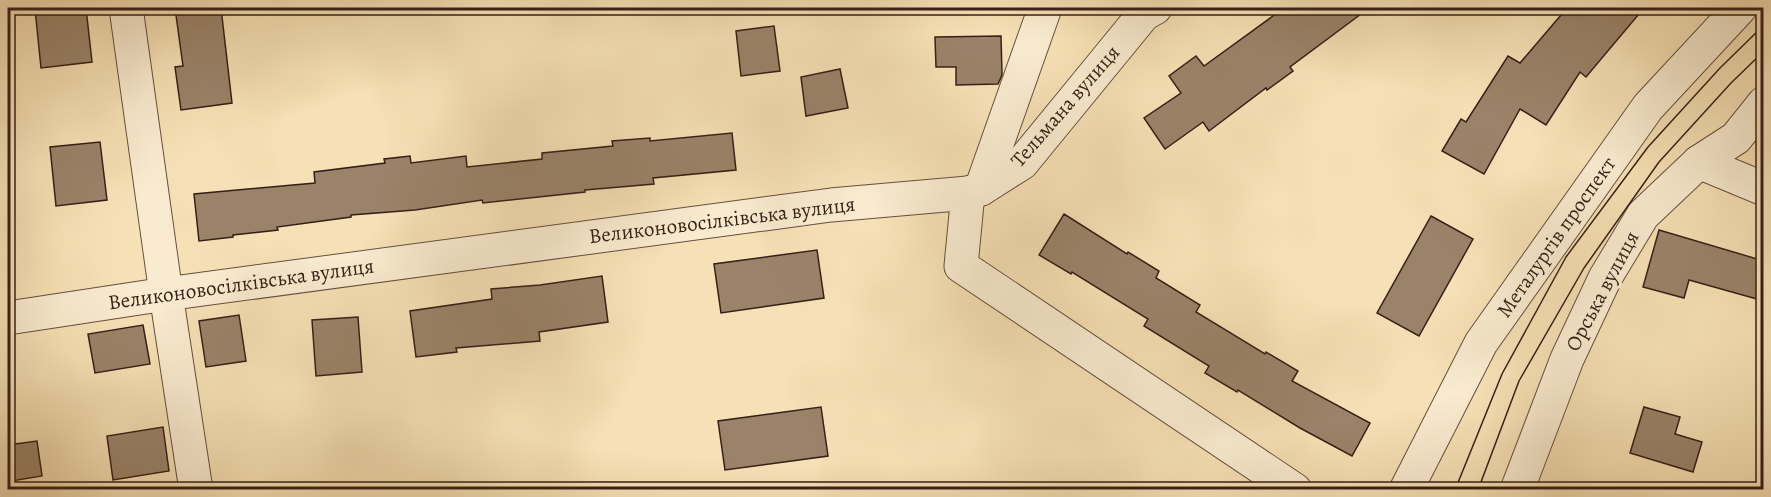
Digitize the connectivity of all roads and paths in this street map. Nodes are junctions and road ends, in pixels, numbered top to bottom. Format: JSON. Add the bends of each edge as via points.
{"nodes":[{"id":1,"x":126,"y":8,"type":"edge"},
{"id":2,"x":1045,"y":8,"type":"edge"},
{"id":3,"x":1155,"y":8,"type":"edge"},
{"id":4,"x":1740,"y":8,"type":"edge"},
{"id":5,"x":1764,"y":103,"type":"edge"},
{"id":6,"x":1699,"y":162,"type":"junction"},
{"id":7,"x":1764,"y":189,"type":"edge"},
{"id":8,"x":974,"y":191,"type":"junction"},
{"id":9,"x":166,"y":294,"type":"junction"},
{"id":10,"x":8,"y":318,"type":"edge"},
{"id":11,"x":196,"y":489,"type":"edge"},
{"id":12,"x":1294,"y":489,"type":"edge"},
{"id":13,"x":1406,"y":489,"type":"edge"},
{"id":14,"x":1517,"y":489,"type":"edge"}],
"edges":[{"from":1,"to":9,"type":"street"},
{"from":2,"to":8,"type":"street"},
{"from":3,"to":8,"type":"street","name":"Тельмана вулиця","via":[[1144,14],[1022,163]]},
{"from":4,"to":13,"type":"street","name":"Металургів проспект","via":[[1648,107],[1481,343]]},
{"from":5,"to":6,"type":"street","name":"Орська вулиця","via":[[1736,138]]},
{"from":6,"to":7,"type":"street"},
{"from":6,"to":14,"type":"street","name":"Орська вулиця","via":[[1643,215],[1605,278],[1567,359]]},
{"from":8,"to":9,"type":"street","name":"Великоновосілківська вулиця","via":[[831,205]]},
{"from":8,"to":12,"type":"street","via":[[962,266]]},
{"from":9,"to":10,"type":"street","name":"Великоновосілківська вулиця"},
{"from":9,"to":11,"type":"street"}]}
